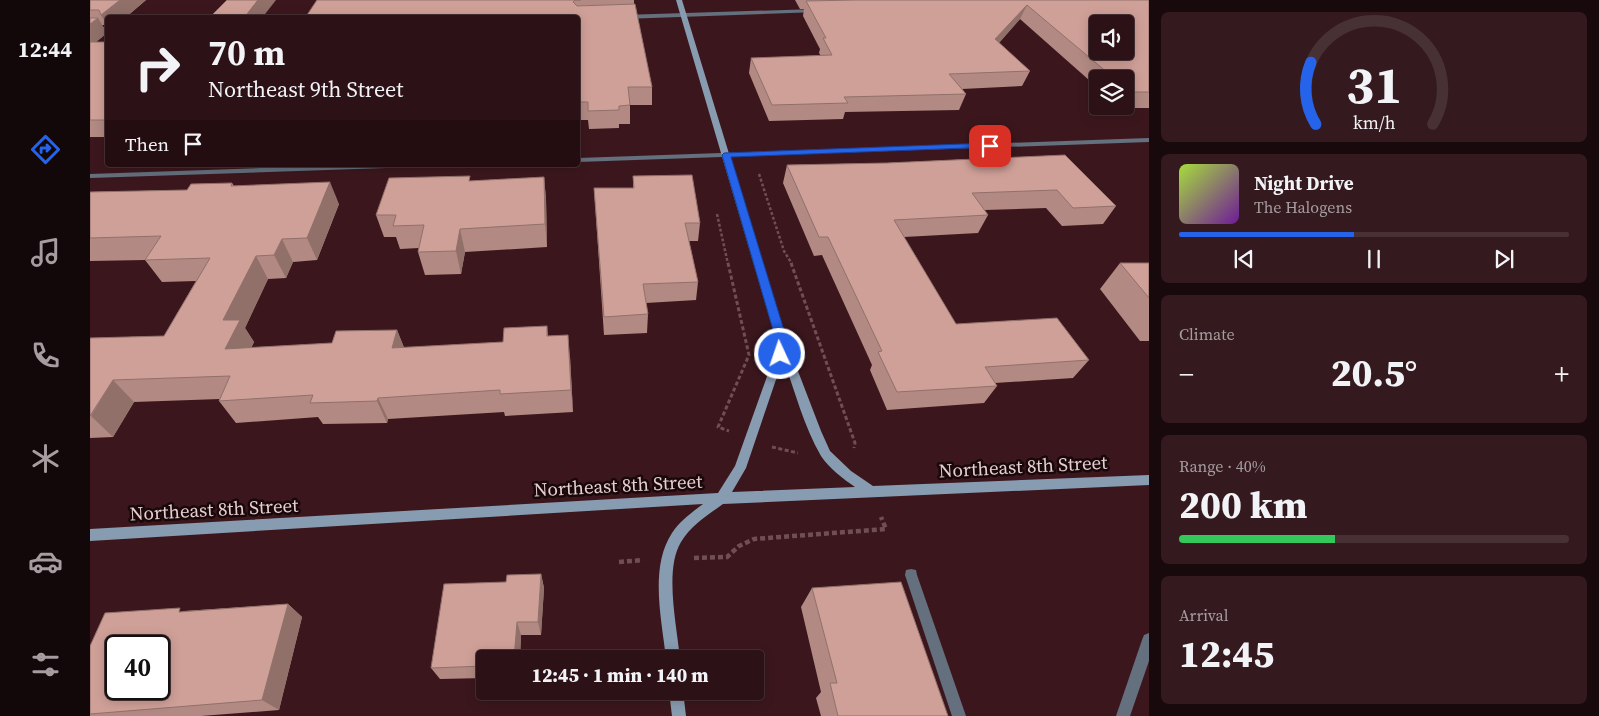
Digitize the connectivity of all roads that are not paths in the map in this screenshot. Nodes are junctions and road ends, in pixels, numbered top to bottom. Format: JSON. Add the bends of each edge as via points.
{"nodes":[{"id":1,"x":679,"y":0,"type":"edge"},
{"id":2,"x":822,"y":11,"type":"edge"},
{"id":3,"x":684,"y":15,"type":"junction"},
{"id":4,"x":616,"y":17,"type":"edge"},
{"id":5,"x":90,"y":29,"type":"edge"},
{"id":6,"x":105,"y":29,"type":"edge"},
{"id":7,"x":1149,"y":140,"type":"edge"},
{"id":8,"x":726,"y":155,"type":"junction"},
{"id":9,"x":580,"y":160,"type":"edge"},
{"id":10,"x":356,"y":167,"type":"edge"},
{"id":11,"x":90,"y":176,"type":"edge"},
{"id":12,"x":781,"y":340,"type":"junction"},
{"id":13,"x":1149,"y":480,"type":"edge"},
{"id":14,"x":871,"y":492,"type":"junction"},
{"id":15,"x":721,"y":498,"type":"junction"},
{"id":16,"x":90,"y":535,"type":"edge"},
{"id":17,"x":911,"y":575,"type":"dead end"},
{"id":18,"x":1149,"y":640,"type":"edge"},
{"id":19,"x":672,"y":650,"type":"edge"},
{"id":20,"x":677,"y":700,"type":"edge"},
{"id":21,"x":679,"y":716,"type":"edge"},
{"id":22,"x":959,"y":716,"type":"edge"},
{"id":23,"x":1123,"y":716,"type":"edge"}],
"edges":[{"from":1,"to":3,"type":"street"},
{"from":2,"to":3,"type":"street"},
{"from":3,"to":4,"type":"street"},
{"from":3,"to":8,"type":"street"},
{"from":5,"to":6,"type":"street"},
{"from":7,"to":8,"type":"street"},
{"from":8,"to":9,"type":"street"},
{"from":8,"to":12,"type":"street"},
{"from":10,"to":11,"type":"street"},
{"from":12,"to":14,"type":"street","via":[[826,454]]},
{"from":12,"to":15,"type":"street","via":[[780,354],[740,468]]},
{"from":13,"to":14,"type":"street","name":"Northeast 8th Street"},
{"from":14,"to":15,"type":"street","name":"Northeast 8th Street"},
{"from":15,"to":16,"type":"street","name":"Northeast 8th Street"},
{"from":15,"to":19,"type":"street","via":[[690,522],[676,538],[667,558],[664,580]]},
{"from":17,"to":22,"type":"street"},
{"from":18,"to":23,"type":"street"},
{"from":20,"to":21,"type":"street"}]}
